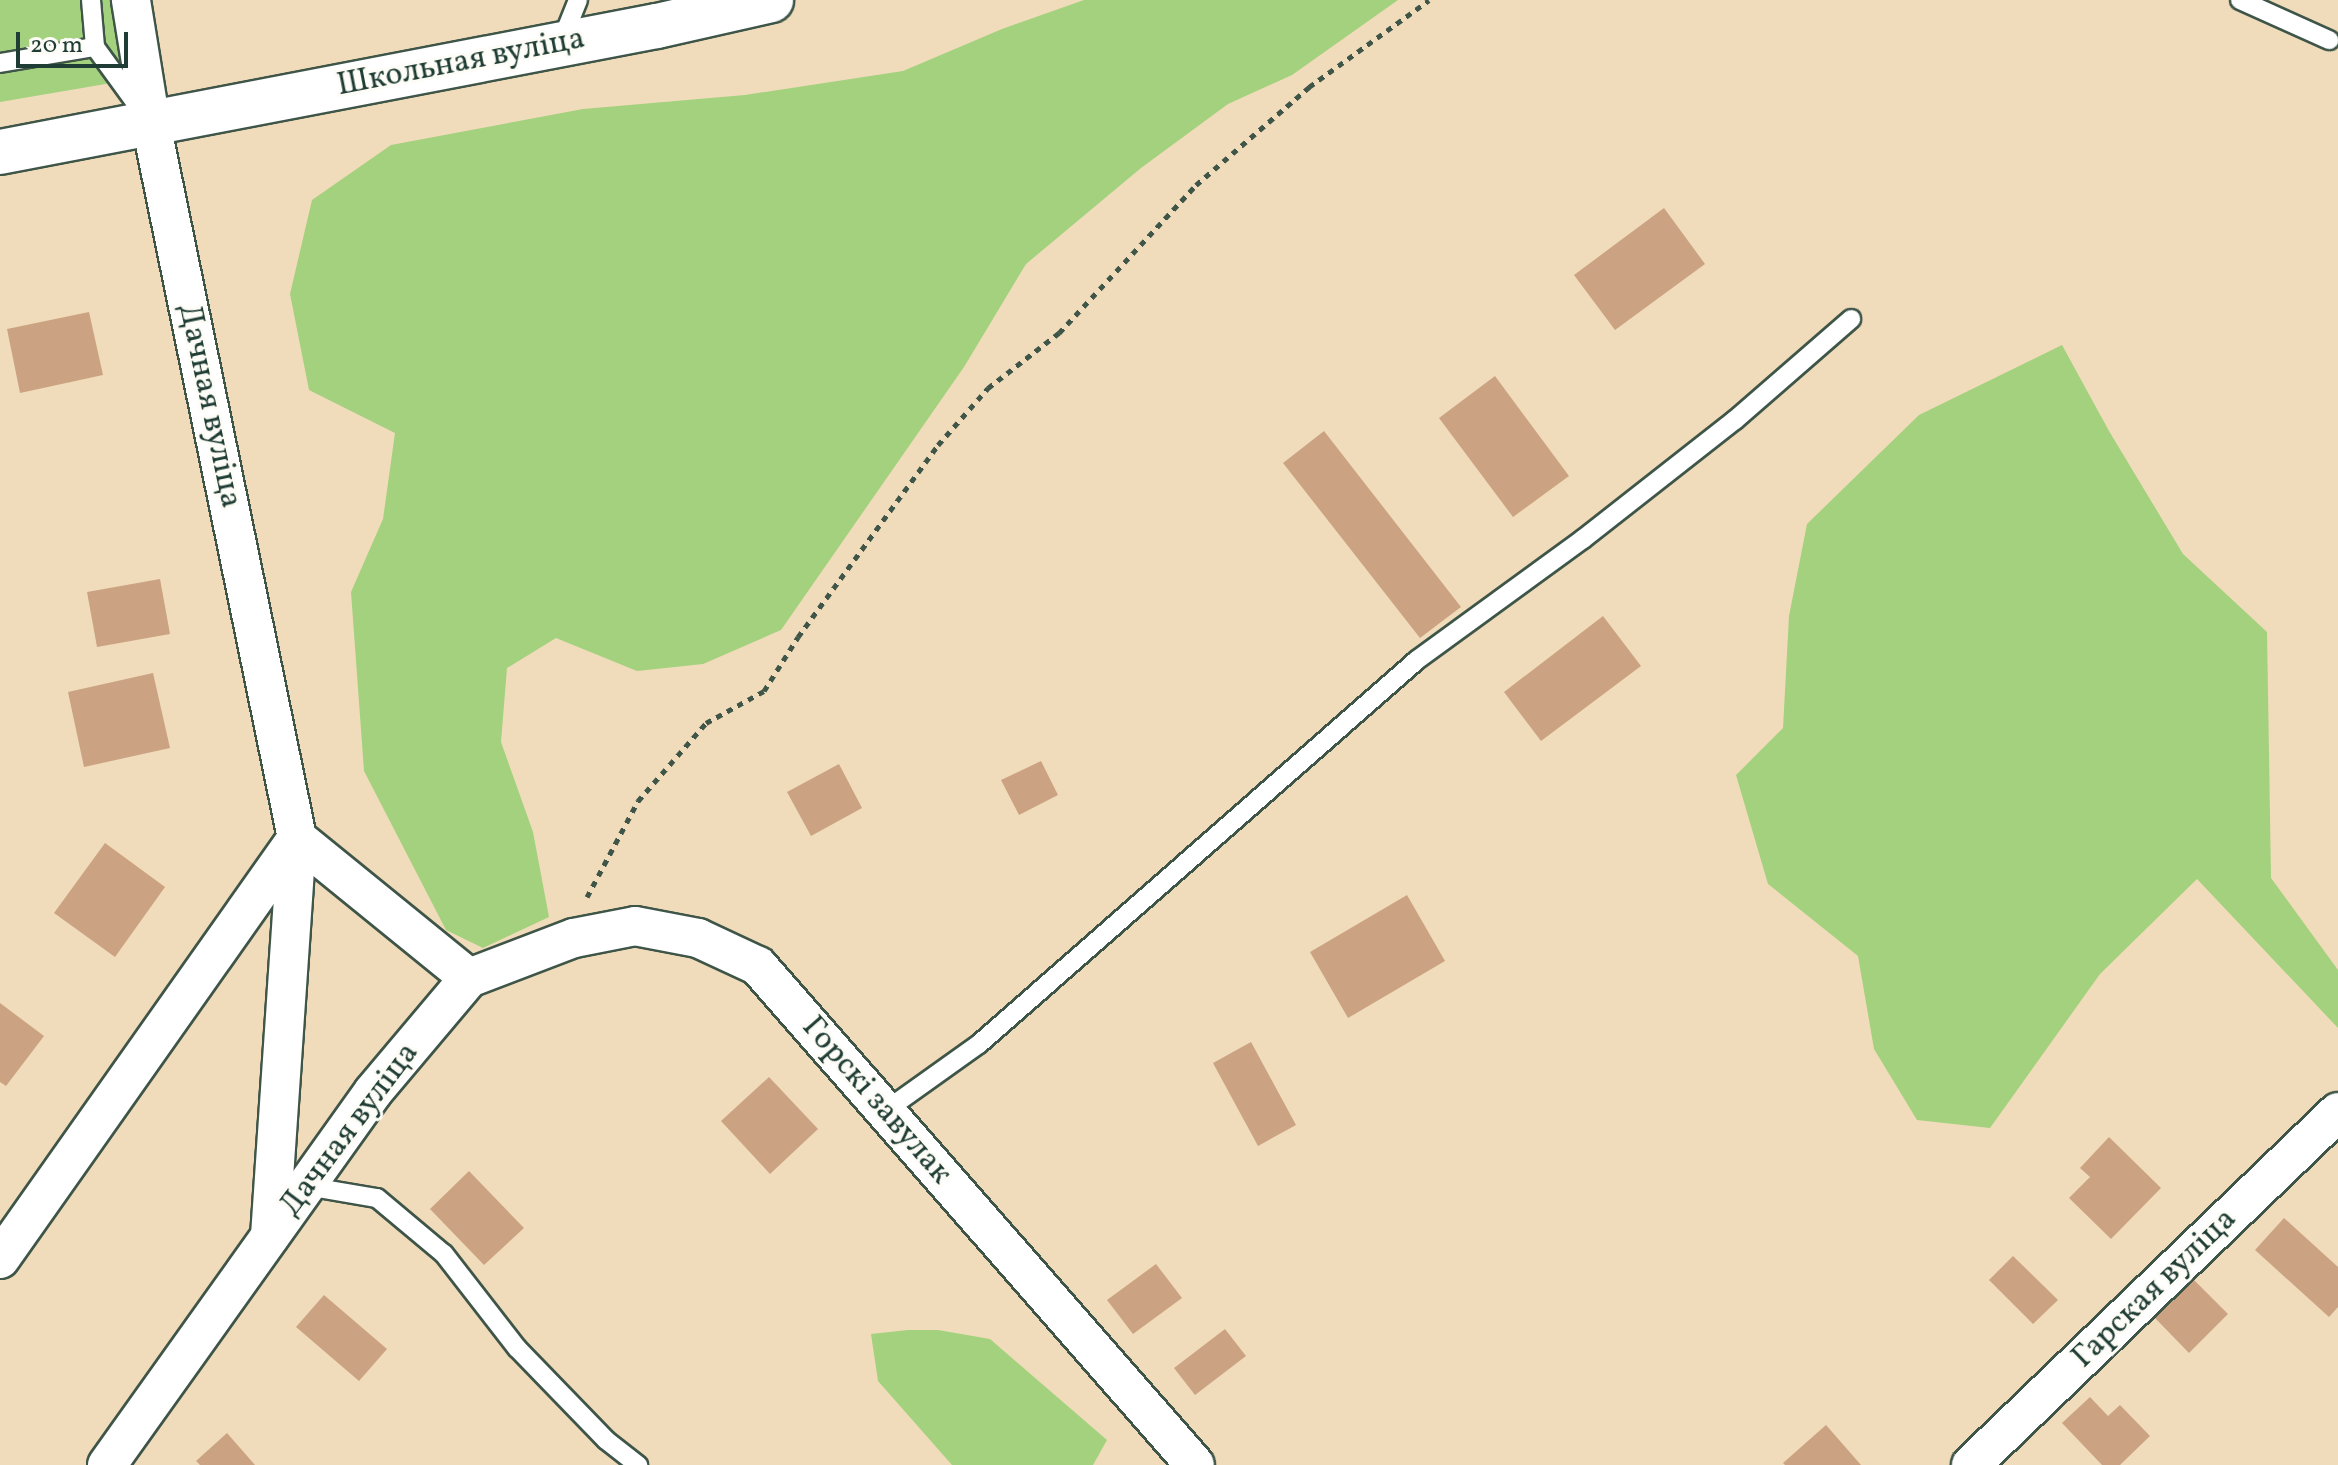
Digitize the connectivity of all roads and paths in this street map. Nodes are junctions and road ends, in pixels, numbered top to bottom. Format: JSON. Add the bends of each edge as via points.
{"nodes":[{"id":1,"x":91,"y":0,"type":"edge"},
{"id":2,"x":131,"y":0,"type":"edge"},
{"id":3,"x":578,"y":0,"type":"edge"},
{"id":4,"x":771,"y":0,"type":"edge"},
{"id":5,"x":1429,"y":0,"type":"edge"},
{"id":6,"x":2240,"y":0,"type":"edge"},
{"id":7,"x":2329,"y":40,"type":"dead end"},
{"id":8,"x":561,"y":43,"type":"junction"},
{"id":9,"x":95,"y":47,"type":"junction"},
{"id":10,"x":0,"y":63,"type":"edge"},
{"id":11,"x":151,"y":124,"type":"junction"},
{"id":12,"x":0,"y":152,"type":"edge"},
{"id":13,"x":1851,"y":319,"type":"dead end"},
{"id":14,"x":297,"y":838,"type":"junction"},
{"id":15,"x":551,"y":946,"type":"junction"},
{"id":16,"x":469,"y":978,"type":"junction"},
{"id":17,"x":885,"y":1111,"type":"junction"},
{"id":18,"x":2338,"y":1112,"type":"edge"},
{"id":19,"x":306,"y":1186,"type":"junction"},
{"id":20,"x":270,"y":1236,"type":"junction"},
{"id":21,"x":0,"y":1259,"type":"edge"},
{"id":22,"x":107,"y":1465,"type":"edge"},
{"id":23,"x":638,"y":1465,"type":"edge"},
{"id":24,"x":1195,"y":1465,"type":"edge"},
{"id":25,"x":1971,"y":1465,"type":"edge"}],
"edges":[{"from":1,"to":9,"type":"lane"},
{"from":2,"to":11,"type":"street","name":"Дачная вуліца"},
{"from":3,"to":8,"type":"lane"},
{"from":4,"to":8,"type":"street","name":"Школьная вуліца"},
{"from":5,"to":15,"type":"path","via":[[1309,87],[1196,185],[1059,333],[988,388],[938,445],[764,691],[706,723],[638,801],[592,889]]},
{"from":6,"to":7,"type":"lane"},
{"from":8,"to":11,"type":"street","name":"Школьная вуліца"},
{"from":9,"to":10,"type":"lane"},
{"from":9,"to":11,"type":"lane"},
{"from":11,"to":12,"type":"street"},
{"from":11,"to":14,"type":"street","name":"Дачная вуліца"},
{"from":13,"to":17,"type":"lane","via":[[1723,430],[1417,660],[979,1044]]},
{"from":14,"to":16,"type":"street"},
{"from":14,"to":20,"type":"street","name":"Дачная вуліца"},
{"from":14,"to":21,"type":"street"},
{"from":15,"to":16,"type":"street","name":"Горскі завулак"},
{"from":15,"to":17,"type":"street","name":"Горскі завулак","via":[[635,926],[698,938],[758,966]]},
{"from":16,"to":19,"type":"street","name":"Дачная вуліца","via":[[373,1092]]},
{"from":17,"to":24,"type":"street","name":"Горскі завулак"},
{"from":18,"to":25,"type":"street","name":"Гарская вуліца"},
{"from":19,"to":20,"type":"street","name":"Дачная вуліца"},
{"from":19,"to":23,"type":"lane","via":[[377,1198],[444,1254],[517,1348],[606,1440]]},
{"from":20,"to":22,"type":"street","name":"Дачная вуліца"}]}
